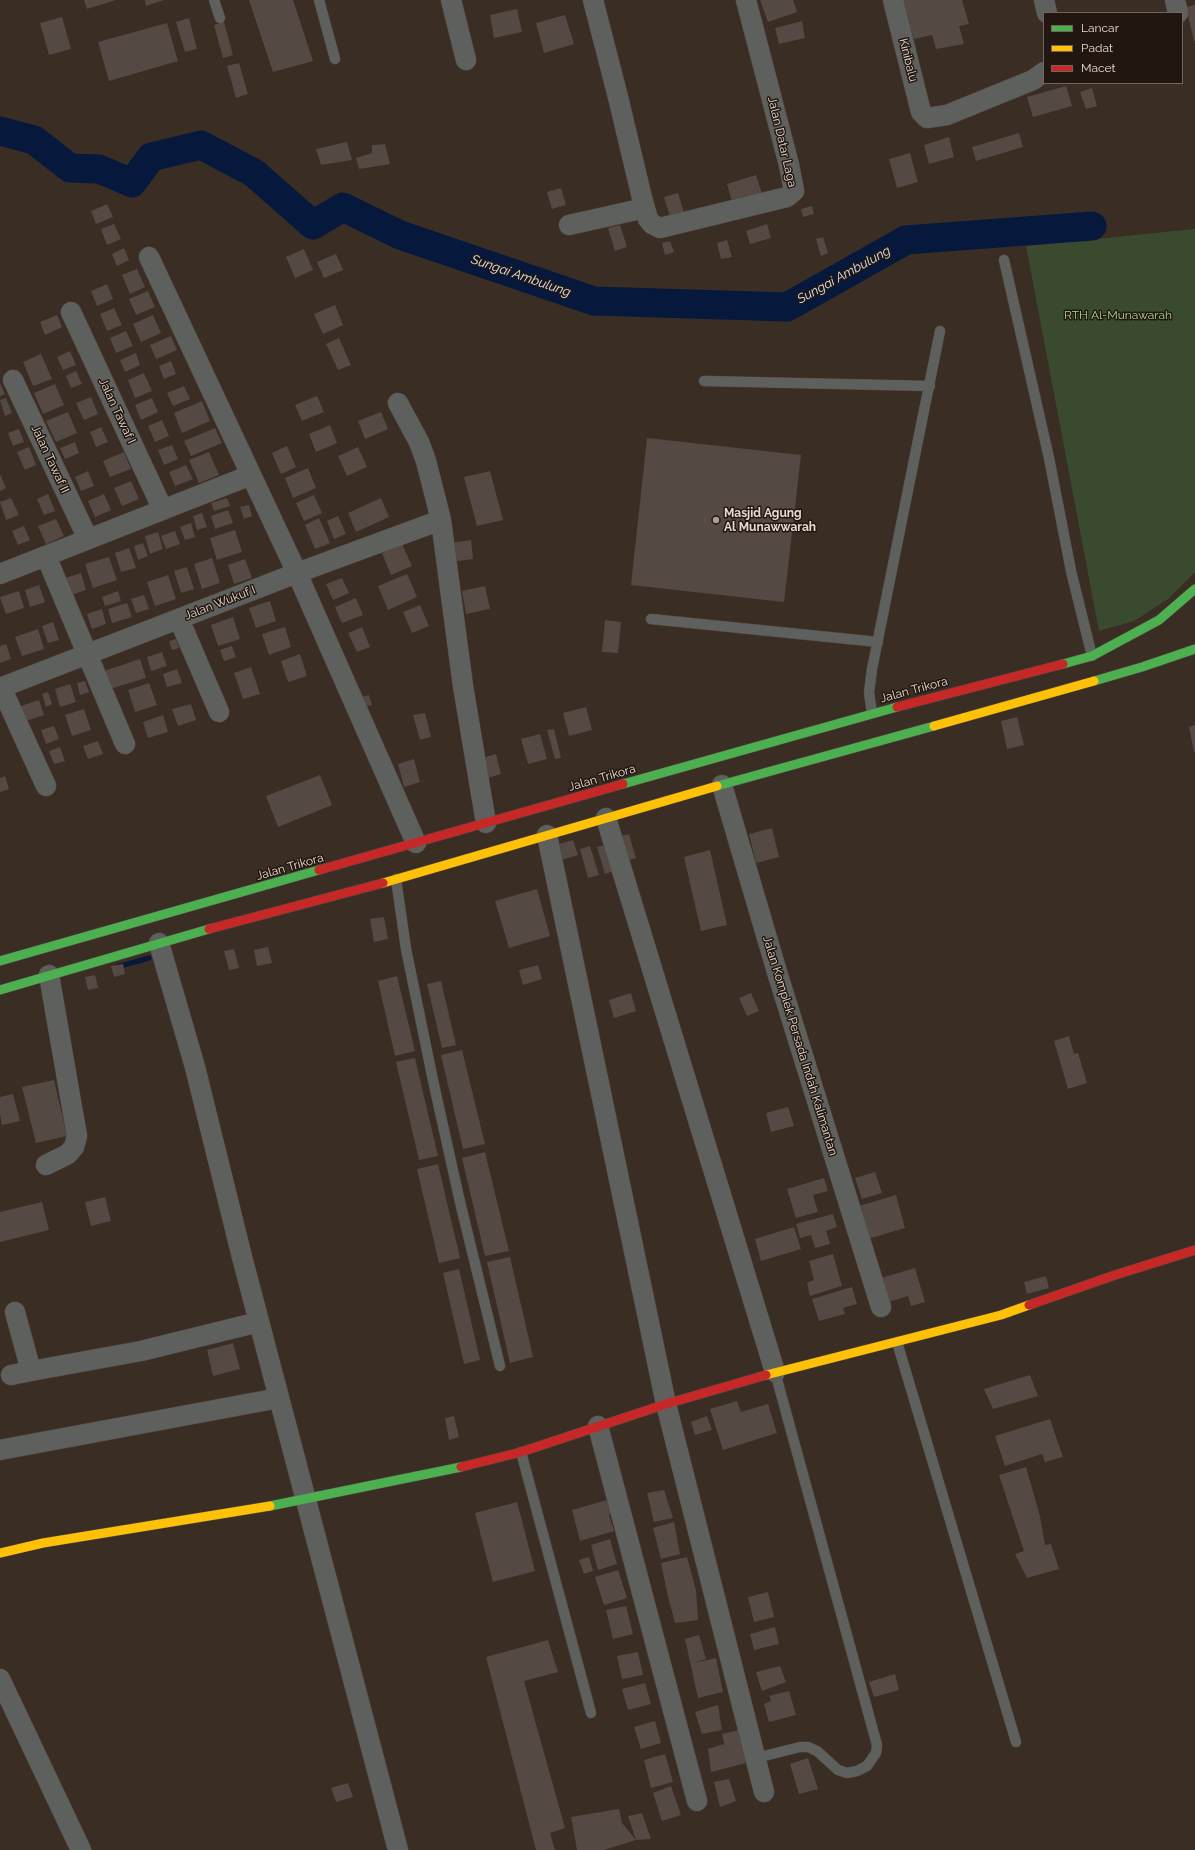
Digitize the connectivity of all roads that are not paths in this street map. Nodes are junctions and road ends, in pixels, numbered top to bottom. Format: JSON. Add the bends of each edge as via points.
{"nodes":[{"id":1,"x":214,"y":0,"type":"edge"},
{"id":2,"x":318,"y":0,"type":"edge"},
{"id":3,"x":451,"y":0,"type":"edge"},
{"id":4,"x":593,"y":0,"type":"edge"},
{"id":5,"x":746,"y":0,"type":"edge"},
{"id":6,"x":893,"y":0,"type":"edge"},
{"id":7,"x":1175,"y":0,"type":"edge"},
{"id":8,"x":1178,"y":12,"type":"edge"},
{"id":9,"x":220,"y":18,"type":"dead end"},
{"id":10,"x":335,"y":59,"type":"dead end"},
{"id":11,"x":466,"y":60,"type":"dead end"},
{"id":12,"x":1043,"y":73,"type":"edge"},
{"id":13,"x":645,"y":208,"type":"junction"},
{"id":14,"x":568,"y":225,"type":"dead end"},
{"id":15,"x":150,"y":257,"type":"dead end"},
{"id":16,"x":1004,"y":260,"type":"dead end"},
{"id":17,"x":71,"y":312,"type":"dead end"},
{"id":18,"x":940,"y":331,"type":"dead end"},
{"id":19,"x":13,"y":380,"type":"dead end"},
{"id":20,"x":704,"y":381,"type":"dead end"},
{"id":21,"x":930,"y":386,"type":"junction"},
{"id":22,"x":398,"y":403,"type":"dead end"},
{"id":23,"x":251,"y":475,"type":"junction"},
{"id":24,"x":163,"y":510,"type":"junction"},
{"id":25,"x":440,"y":520,"type":"junction"},
{"id":26,"x":88,"y":539,"type":"junction"},
{"id":27,"x":46,"y":556,"type":"junction"},
{"id":28,"x":2,"y":569,"type":"edge"},
{"id":29,"x":297,"y":573,"type":"junction"},
{"id":30,"x":1195,"y":588,"type":"edge"},
{"id":31,"x":179,"y":619,"type":"junction"},
{"id":32,"x":651,"y":619,"type":"dead end"},
{"id":33,"x":878,"y":642,"type":"junction"},
{"id":34,"x":1195,"y":650,"type":"edge"},
{"id":35,"x":86,"y":655,"type":"junction"},
{"id":36,"x":1092,"y":656,"type":"junction"},
{"id":37,"x":1,"y":688,"type":"edge"},
{"id":38,"x":219,"y":712,"type":"dead end"},
{"id":39,"x":873,"y":717,"type":"junction"},
{"id":40,"x":125,"y":744,"type":"dead end"},
{"id":41,"x":722,"y":785,"type":"junction"},
{"id":42,"x":46,"y":786,"type":"dead end"},
{"id":43,"x":606,"y":818,"type":"junction"},
{"id":44,"x":486,"y":824,"type":"junction"},
{"id":45,"x":547,"y":835,"type":"junction"},
{"id":46,"x":416,"y":844,"type":"junction"},
{"id":47,"x":396,"y":879,"type":"junction"},
{"id":48,"x":159,"y":943,"type":"junction"},
{"id":49,"x":0,"y":962,"type":"edge"},
{"id":50,"x":49,"y":975,"type":"junction"},
{"id":51,"x":0,"y":990,"type":"edge"},
{"id":52,"x":46,"y":1165,"type":"dead end"},
{"id":53,"x":1195,"y":1250,"type":"edge"},
{"id":54,"x":881,"y":1307,"type":"dead end"},
{"id":55,"x":15,"y":1312,"type":"dead end"},
{"id":56,"x":259,"y":1322,"type":"junction"},
{"id":57,"x":897,"y":1342,"type":"junction"},
{"id":58,"x":500,"y":1366,"type":"dead end"},
{"id":59,"x":31,"y":1371,"type":"junction"},
{"id":60,"x":775,"y":1372,"type":"junction"},
{"id":61,"x":11,"y":1375,"type":"dead end"},
{"id":62,"x":279,"y":1398,"type":"junction"},
{"id":63,"x":666,"y":1404,"type":"junction"},
{"id":64,"x":598,"y":1426,"type":"junction"},
{"id":65,"x":0,"y":1450,"type":"edge"},
{"id":66,"x":521,"y":1452,"type":"junction"},
{"id":67,"x":306,"y":1500,"type":"junction"},
{"id":68,"x":0,"y":1553,"type":"edge"},
{"id":69,"x":0,"y":1679,"type":"edge"},
{"id":70,"x":591,"y":1713,"type":"dead end"},
{"id":71,"x":1016,"y":1742,"type":"dead end"},
{"id":72,"x":756,"y":1758,"type":"junction"},
{"id":73,"x":764,"y":1792,"type":"dead end"},
{"id":74,"x":697,"y":1801,"type":"dead end"},
{"id":75,"x":81,"y":1850,"type":"edge"},
{"id":76,"x":398,"y":1850,"type":"edge"}],
"edges":[{"from":1,"to":9,"type":"lane"},
{"from":2,"to":10,"type":"lane"},
{"from":3,"to":11,"type":"street"},
{"from":4,"to":13,"type":"street"},
{"from":5,"to":13,"type":"street","name":"Jalan Datar Laga","via":[[794,191],[787,197],[665,228],[656,228],[652,224]]},
{"from":6,"to":12,"type":"street","name":"Kinibalu","via":[[922,112],[927,118],[947,115],[1032,80]]},
{"from":7,"to":8,"type":"street"},
{"from":13,"to":14,"type":"street"},
{"from":15,"to":23,"type":"street"},
{"from":16,"to":36,"type":"lane","via":[[1049,458],[1071,571]]},
{"from":17,"to":24,"type":"street","name":"Jalan Tawaf I"},
{"from":18,"to":21,"type":"lane"},
{"from":19,"to":26,"type":"street","name":"Jalan Tawaf II"},
{"from":20,"to":21,"type":"lane"},
{"from":21,"to":33,"type":"lane"},
{"from":22,"to":25,"type":"street","via":[[426,461]]},
{"from":23,"to":24,"type":"street"},
{"from":23,"to":29,"type":"street"},
{"from":24,"to":26,"type":"street"},
{"from":25,"to":29,"type":"street","name":"Jalan Wukuf I"},
{"from":25,"to":44,"type":"street"},
{"from":26,"to":27,"type":"street"},
{"from":27,"to":28,"type":"street"},
{"from":27,"to":35,"type":"street"},
{"from":29,"to":31,"type":"street","name":"Jalan Wukuf I"},
{"from":29,"to":46,"type":"street"},
{"from":30,"to":36,"type":"main road","name":"Jalan Trikora","via":[[1159,620]]},
{"from":31,"to":35,"type":"street","name":"Jalan Wukuf I"},
{"from":31,"to":38,"type":"street"},
{"from":32,"to":33,"type":"lane"},
{"from":33,"to":39,"type":"lane","via":[[869,693]]},
{"from":34,"to":41,"type":"main road","via":[[1142,668],[877,738]]},
{"from":35,"to":37,"type":"street","name":"Jalan Wukuf I"},
{"from":35,"to":40,"type":"street"},
{"from":36,"to":39,"type":"main road","name":"Jalan Trikora"},
{"from":37,"to":42,"type":"street"},
{"from":39,"to":44,"type":"main road","name":"Jalan Trikora"},
{"from":41,"to":43,"type":"main road"},
{"from":41,"to":54,"type":"street","name":"Jalan Komplek Persada Indah Kalimantan"},
{"from":43,"to":45,"type":"main road"},
{"from":43,"to":60,"type":"street"},
{"from":44,"to":46,"type":"main road","name":"Jalan Trikora"},
{"from":45,"to":47,"type":"main road"},
{"from":45,"to":63,"type":"street"},
{"from":46,"to":49,"type":"main road","name":"Jalan Trikora","via":[[221,902]]},
{"from":47,"to":48,"type":"main road","via":[[227,921]]},
{"from":47,"to":58,"type":"lane","via":[[406,949],[432,1077]]},
{"from":48,"to":50,"type":"main road"},
{"from":48,"to":56,"type":"street","via":[[195,1067]]},
{"from":50,"to":51,"type":"main road"},
{"from":50,"to":52,"type":"street","via":[[77,1136],[74,1147],[68,1154]]},
{"from":53,"to":57,"type":"main road","via":[[1001,1315]]},
{"from":55,"to":59,"type":"street"},
{"from":56,"to":59,"type":"street","via":[[141,1351]]},
{"from":56,"to":62,"type":"street"},
{"from":57,"to":60,"type":"main road"},
{"from":57,"to":71,"type":"lane"},
{"from":59,"to":61,"type":"street"},
{"from":60,"to":63,"type":"main road"},
{"from":60,"to":72,"type":"lane","via":[[877,1745],[876,1753],[867,1766],[847,1773],[838,1770],[817,1751],[808,1747]]},
{"from":62,"to":65,"type":"street"},
{"from":62,"to":67,"type":"street"},
{"from":63,"to":64,"type":"main road"},
{"from":63,"to":72,"type":"street"},
{"from":64,"to":66,"type":"main road"},
{"from":64,"to":74,"type":"street"},
{"from":66,"to":67,"type":"main road"},
{"from":66,"to":70,"type":"lane"},
{"from":67,"to":68,"type":"main road","via":[[43,1543]]},
{"from":67,"to":76,"type":"street"},
{"from":69,"to":75,"type":"street"},
{"from":72,"to":73,"type":"street"}]}
